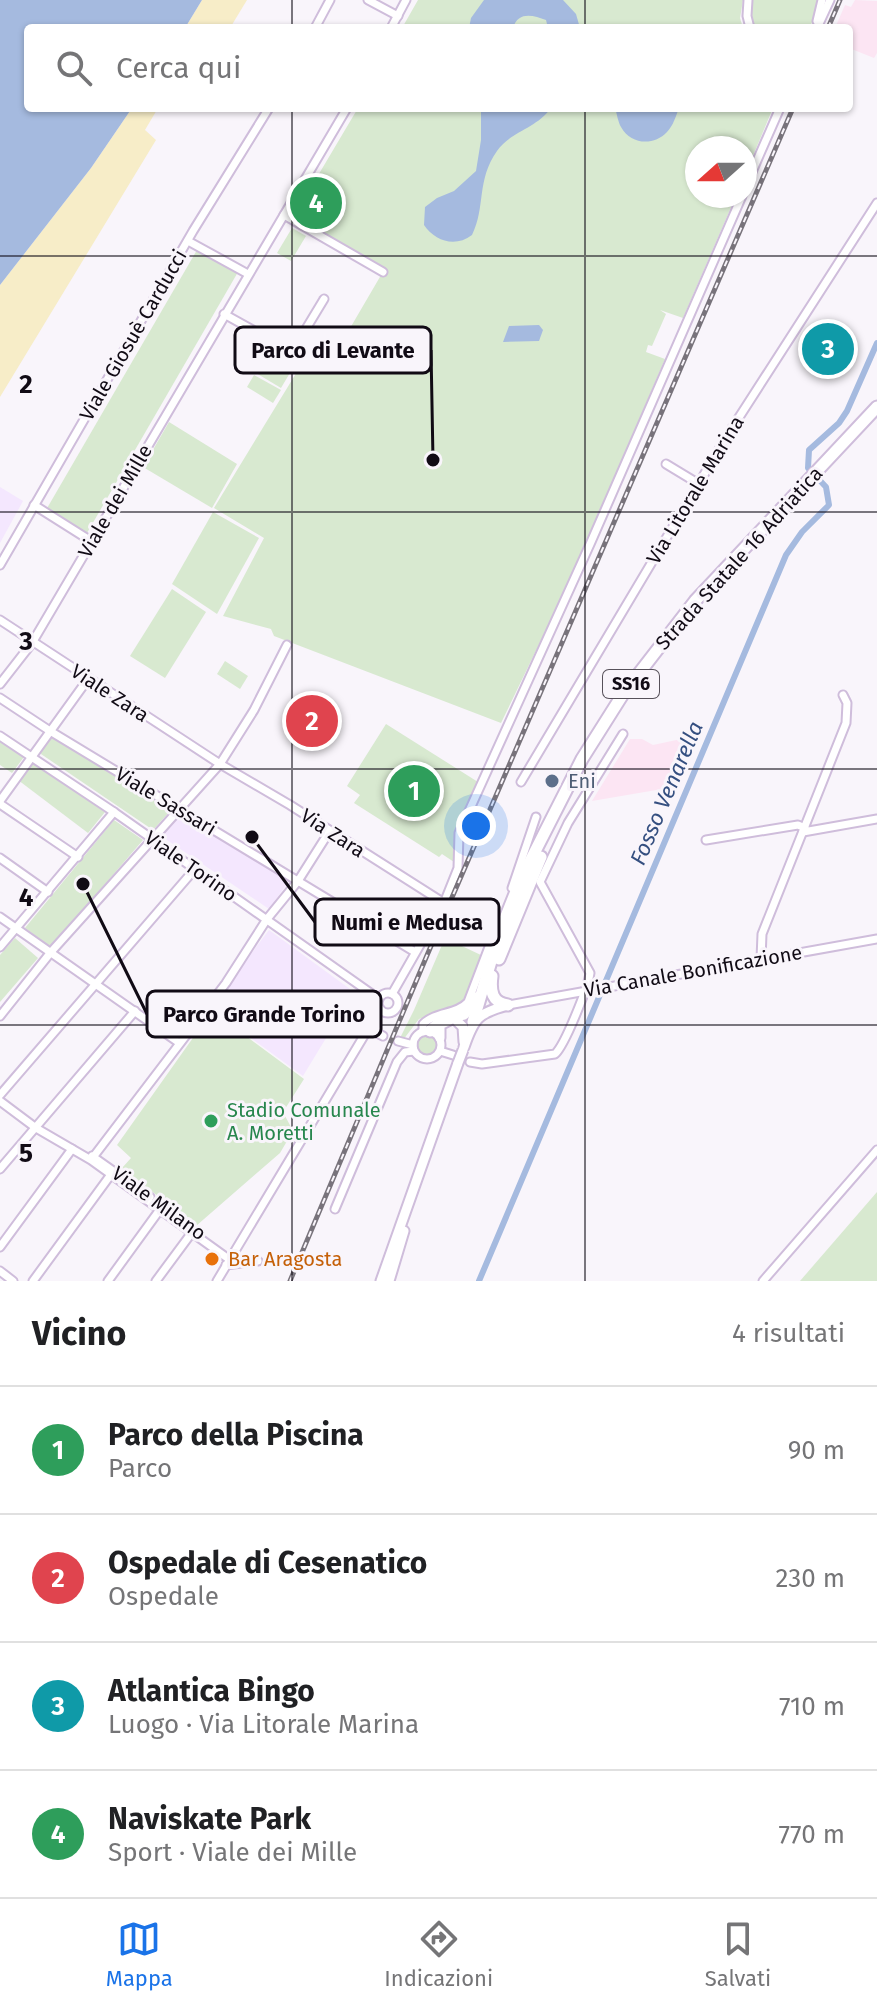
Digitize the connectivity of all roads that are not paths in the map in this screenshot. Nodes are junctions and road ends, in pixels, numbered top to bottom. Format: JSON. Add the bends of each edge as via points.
{"nodes":[{"id":1,"x":330,"y":0,"type":"edge"},
{"id":2,"x":368,"y":0,"type":"edge"},
{"id":3,"x":406,"y":0,"type":"edge"},
{"id":4,"x":748,"y":0,"type":"edge"},
{"id":5,"x":822,"y":0,"type":"edge"},
{"id":6,"x":830,"y":0,"type":"edge"},
{"id":7,"x":398,"y":16,"type":"junction"},
{"id":8,"x":317,"y":24,"type":"edge"},
{"id":9,"x":393,"y":24,"type":"edge"},
{"id":10,"x":749,"y":24,"type":"edge"},
{"id":11,"x":817,"y":24,"type":"edge"},
{"id":12,"x":818,"y":24,"type":"edge"},
{"id":13,"x":267,"y":112,"type":"edge"},
{"id":14,"x":345,"y":112,"type":"edge"},
{"id":15,"x":778,"y":112,"type":"edge"},
{"id":16,"x":757,"y":161,"type":"edge"},
{"id":17,"x":737,"y":208,"type":"edge"},
{"id":18,"x":876,"y":209,"type":"edge"},
{"id":19,"x":284,"y":215,"type":"junction"},
{"id":20,"x":188,"y":241,"type":"junction"},
{"id":21,"x":383,"y":272,"type":"dead end"},
{"id":22,"x":248,"y":274,"type":"junction"},
{"id":23,"x":324,"y":299,"type":"dead end"},
{"id":24,"x":224,"y":314,"type":"junction"},
{"id":25,"x":292,"y":352,"type":"junction"},
{"id":26,"x":303,"y":358,"type":"dead end"},
{"id":27,"x":877,"y":407,"type":"edge"},
{"id":28,"x":877,"y":418,"type":"edge"},
{"id":29,"x":666,"y":464,"type":"dead end"},
{"id":30,"x":822,"y":471,"type":"junction"},
{"id":31,"x":699,"y":484,"type":"junction"},
{"id":32,"x":34,"y":505,"type":"junction"},
{"id":33,"x":91,"y":541,"type":"junction"},
{"id":34,"x":0,"y":565,"type":"edge"},
{"id":35,"x":0,"y":620,"type":"edge"},
{"id":36,"x":32,"y":643,"type":"junction"},
{"id":37,"x":287,"y":645,"type":"dead end"},
{"id":38,"x":88,"y":679,"type":"junction"},
{"id":39,"x":0,"y":684,"type":"edge"},
{"id":40,"x":843,"y":695,"type":"dead end"},
{"id":41,"x":0,"y":698,"type":"edge"},
{"id":42,"x":50,"y":731,"type":"junction"},
{"id":43,"x":623,"y":734,"type":"dead end"},
{"id":44,"x":0,"y":736,"type":"edge"},
{"id":45,"x":32,"y":757,"type":"junction"},
{"id":46,"x":220,"y":764,"type":"junction"},
{"id":47,"x":521,"y":782,"type":"dead end"},
{"id":48,"x":0,"y":802,"type":"edge"},
{"id":49,"x":178,"y":809,"type":"junction"},
{"id":50,"x":114,"y":812,"type":"junction"},
{"id":51,"x":536,"y":817,"type":"dead end"},
{"id":52,"x":877,"y":819,"type":"edge"},
{"id":53,"x":804,"y":830,"type":"junction"},
{"id":54,"x":329,"y":832,"type":"junction"},
{"id":55,"x":151,"y":839,"type":"junction"},
{"id":56,"x":706,"y":840,"type":"dead end"},
{"id":57,"x":78,"y":857,"type":"junction"},
{"id":58,"x":0,"y":858,"type":"edge"},
{"id":59,"x":194,"y":870,"type":"junction"},
{"id":60,"x":298,"y":881,"type":"junction"},
{"id":61,"x":48,"y":892,"type":"junction"},
{"id":62,"x":444,"y":903,"type":"junction"},
{"id":63,"x":0,"y":917,"type":"edge"},
{"id":64,"x":267,"y":919,"type":"junction"},
{"id":65,"x":16,"y":928,"type":"junction"},
{"id":66,"x":877,"y":939,"type":"edge"},
{"id":67,"x":0,"y":947,"type":"edge"},
{"id":68,"x":51,"y":952,"type":"junction"},
{"id":69,"x":415,"y":952,"type":"junction"},
{"id":70,"x":761,"y":959,"type":"junction"},
{"id":71,"x":490,"y":972,"type":"junction"},
{"id":72,"x":96,"y":983,"type":"junction"},
{"id":73,"x":587,"y":990,"type":"junction"},
{"id":74,"x":392,"y":994,"type":"junction"},
{"id":75,"x":379,"y":999,"type":"junction"},
{"id":76,"x":508,"y":1005,"type":"junction"},
{"id":77,"x":382,"y":1010,"type":"junction"},
{"id":78,"x":135,"y":1011,"type":"junction"},
{"id":79,"x":0,"y":1016,"type":"edge"},
{"id":80,"x":473,"y":1022,"type":"junction"},
{"id":81,"x":371,"y":1030,"type":"junction"},
{"id":82,"x":431,"y":1034,"type":"junction"},
{"id":83,"x":383,"y":1036,"type":"dead end"},
{"id":84,"x":398,"y":1041,"type":"dead end"},
{"id":85,"x":178,"y":1042,"type":"junction"},
{"id":86,"x":414,"y":1048,"type":"junction"},
{"id":87,"x":440,"y":1051,"type":"junction"},
{"id":88,"x":353,"y":1054,"type":"junction"},
{"id":89,"x":460,"y":1054,"type":"junction"},
{"id":90,"x":470,"y":1062,"type":"dead end"},
{"id":91,"x":0,"y":1098,"type":"edge"},
{"id":92,"x":36,"y":1128,"type":"junction"},
{"id":93,"x":72,"y":1149,"type":"junction"},
{"id":94,"x":877,"y":1150,"type":"edge"},
{"id":95,"x":90,"y":1157,"type":"junction"},
{"id":96,"x":0,"y":1169,"type":"edge"},
{"id":97,"x":112,"y":1173,"type":"junction"},
{"id":98,"x":161,"y":1208,"type":"junction"},
{"id":99,"x":335,"y":1209,"type":"dead end"},
{"id":100,"x":405,"y":1214,"type":"junction"},
{"id":101,"x":193,"y":1231,"type":"junction"},
{"id":102,"x":0,"y":1247,"type":"edge"},
{"id":103,"x":229,"y":1260,"type":"junction"},
{"id":104,"x":258,"y":1261,"type":"dead end"},
{"id":105,"x":0,"y":1271,"type":"edge"},
{"id":106,"x":13,"y":1281,"type":"edge"},
{"id":107,"x":33,"y":1281,"type":"edge"},
{"id":108,"x":108,"y":1281,"type":"edge"},
{"id":109,"x":156,"y":1281,"type":"edge"},
{"id":110,"x":217,"y":1281,"type":"edge"},
{"id":111,"x":380,"y":1281,"type":"edge"},
{"id":112,"x":389,"y":1281,"type":"edge"},
{"id":113,"x":763,"y":1281,"type":"edge"}],
"edges":[{"from":1,"to":8,"type":"street"},
{"from":2,"to":7,"type":"street"},
{"from":3,"to":7,"type":"street"},
{"from":4,"to":10,"type":"street"},
{"from":5,"to":11,"type":"street"},
{"from":6,"to":12,"type":"street"},
{"from":7,"to":9,"type":"street"},
{"from":13,"to":20,"type":"street","name":"Viale Giosuè Carducci"},
{"from":14,"to":19,"type":"street","name":"Viale dei Mille"},
{"from":15,"to":16,"type":"street"},
{"from":17,"to":62,"type":"street","via":[[459,833],[458,868]]},
{"from":18,"to":31,"type":"street","name":"Via Litorale Marina"},
{"from":19,"to":21,"type":"street"},
{"from":19,"to":22,"type":"street","name":"Viale dei Mille"},
{"from":20,"to":22,"type":"street"},
{"from":20,"to":32,"type":"street","name":"Viale Giosuè Carducci"},
{"from":22,"to":24,"type":"street","name":"Viale dei Mille"},
{"from":23,"to":25,"type":"street"},
{"from":24,"to":25,"type":"street"},
{"from":24,"to":33,"type":"street","name":"Viale dei Mille"},
{"from":25,"to":26,"type":"street"},
{"from":27,"to":30,"type":"highway","name":"Strada Statale 16 Adriatica","number":"SS16"},
{"from":28,"to":30,"type":"highway","name":"Strada Statale 16 Adriatica","number":"SS16"},
{"from":29,"to":31,"type":"street"},
{"from":30,"to":71,"type":"highway","name":"Strada Statale 16 Adriatica","number":"SS16","via":[[699,608],[627,701],[558,820]]},
{"from":31,"to":47,"type":"street","name":"Via Litorale Marina"},
{"from":32,"to":33,"type":"street"},
{"from":32,"to":34,"type":"street","name":"Viale Giosuè Carducci"},
{"from":33,"to":36,"type":"street","name":"Viale dei Mille"},
{"from":35,"to":36,"type":"street","name":"Viale Zara"},
{"from":36,"to":38,"type":"street","name":"Viale Zara"},
{"from":36,"to":39,"type":"street","name":"Viale dei Mille"},
{"from":37,"to":46,"type":"street"},
{"from":38,"to":42,"type":"street"},
{"from":38,"to":46,"type":"street","name":"Viale Zara"},
{"from":40,"to":53,"type":"street","via":[[846,723]]},
{"from":41,"to":42,"type":"street","name":"Viale Sassari"},
{"from":42,"to":45,"type":"street"},
{"from":42,"to":49,"type":"street","name":"Viale Sassari"},
{"from":43,"to":73,"type":"street","via":[[568,823],[540,882],[589,967]]},
{"from":44,"to":45,"type":"street","name":"Viale Torino"},
{"from":45,"to":48,"type":"street"},
{"from":45,"to":50,"type":"street","name":"Viale Torino"},
{"from":46,"to":49,"type":"street"},
{"from":46,"to":54,"type":"street","name":"Via Zara"},
{"from":48,"to":57,"type":"street"},
{"from":49,"to":55,"type":"street"},
{"from":49,"to":60,"type":"street","name":"Viale Sassari"},
{"from":50,"to":55,"type":"street","name":"Viale Torino"},
{"from":50,"to":57,"type":"street"},
{"from":51,"to":82,"type":"street","via":[[470,998],[460,1009],[428,1018],[423,1024]]},
{"from":52,"to":53,"type":"street"},
{"from":53,"to":56,"type":"street","via":[[798,825]]},
{"from":53,"to":70,"type":"street","via":[[762,934]]},
{"from":54,"to":60,"type":"street"},
{"from":54,"to":62,"type":"street","name":"Via Zara"},
{"from":55,"to":59,"type":"street","name":"Viale Torino"},
{"from":55,"to":68,"type":"street"},
{"from":57,"to":61,"type":"street"},
{"from":58,"to":61,"type":"street"},
{"from":59,"to":64,"type":"street","name":"Viale Torino"},
{"from":59,"to":72,"type":"street"},
{"from":60,"to":64,"type":"street"},
{"from":60,"to":69,"type":"street","name":"Viale Sassari"},
{"from":61,"to":65,"type":"street"},
{"from":62,"to":69,"type":"street"},
{"from":63,"to":65,"type":"street"},
{"from":64,"to":75,"type":"street","name":"Viale Torino"},
{"from":64,"to":85,"type":"street","via":[[226,983]]},
{"from":65,"to":67,"type":"street"},
{"from":65,"to":68,"type":"street"},
{"from":66,"to":70,"type":"street","name":"Via Canale Bonificazione"},
{"from":68,"to":72,"type":"street"},
{"from":68,"to":79,"type":"street"},
{"from":69,"to":74,"type":"street"},
{"from":70,"to":73,"type":"street","name":"Via Canale Bonificazione"},
{"from":71,"to":76,"type":"highway","via":[[492,994]]},
{"from":71,"to":80,"type":"highway","name":"Strada Statale 16 Adriatica","number":"SS16"},
{"from":71,"to":82,"type":"highway","via":[[468,1011],[445,1018]]},
{"from":72,"to":78,"type":"street"},
{"from":72,"to":91,"type":"street"},
{"from":73,"to":76,"type":"street","name":"Via Canale Bonificazione"},
{"from":73,"to":90,"type":"street","via":[[555,1054]]},
{"from":74,"to":75,"type":"street"},
{"from":74,"to":77,"type":"street","via":[[398,1006],[392,1012]]},
{"from":75,"to":77,"type":"street"},
{"from":76,"to":80,"type":"main road"},
{"from":77,"to":81,"type":"street"},
{"from":77,"to":88,"type":"street"},
{"from":78,"to":85,"type":"street"},
{"from":78,"to":92,"type":"street"},
{"from":80,"to":89,"type":"main road","name":"Strada Statale 16 Adriatica","number":"SS16"},
{"from":81,"to":83,"type":"street"},
{"from":81,"to":88,"type":"street"},
{"from":82,"to":86,"type":"street","via":[[416,1037]]},
{"from":82,"to":87,"type":"street"},
{"from":82,"to":89,"type":"main road","via":[[454,1018],[463,1027]]},
{"from":84,"to":86,"type":"street"},
{"from":85,"to":95,"type":"street"},
{"from":86,"to":87,"type":"street","via":[[427,1060]]},
{"from":86,"to":99,"type":"street","via":[[397,1062]]},
{"from":87,"to":89,"type":"street"},
{"from":88,"to":103,"type":"street"},
{"from":89,"to":100,"type":"main road","name":"Strada Statale 16 Adriatica","number":"SS16"},
{"from":91,"to":92,"type":"street","name":"Viale Milano"},
{"from":92,"to":93,"type":"street","name":"Viale Milano"},
{"from":92,"to":96,"type":"street"},
{"from":93,"to":95,"type":"street","name":"Viale Milano"},
{"from":93,"to":102,"type":"street"},
{"from":94,"to":113,"type":"street"},
{"from":95,"to":97,"type":"street","name":"Viale Milano"},
{"from":97,"to":98,"type":"street","name":"Viale Milano"},
{"from":97,"to":107,"type":"street"},
{"from":98,"to":101,"type":"street","name":"Viale Milano"},
{"from":98,"to":108,"type":"street"},
{"from":100,"to":111,"type":"main road","name":"Strada Statale 16 Adriatica","number":"SS16"},
{"from":100,"to":112,"type":"main road"},
{"from":101,"to":103,"type":"street","name":"Viale Milano"},
{"from":101,"to":109,"type":"street"},
{"from":103,"to":104,"type":"street"},
{"from":103,"to":110,"type":"street"},
{"from":105,"to":106,"type":"street"}]}
